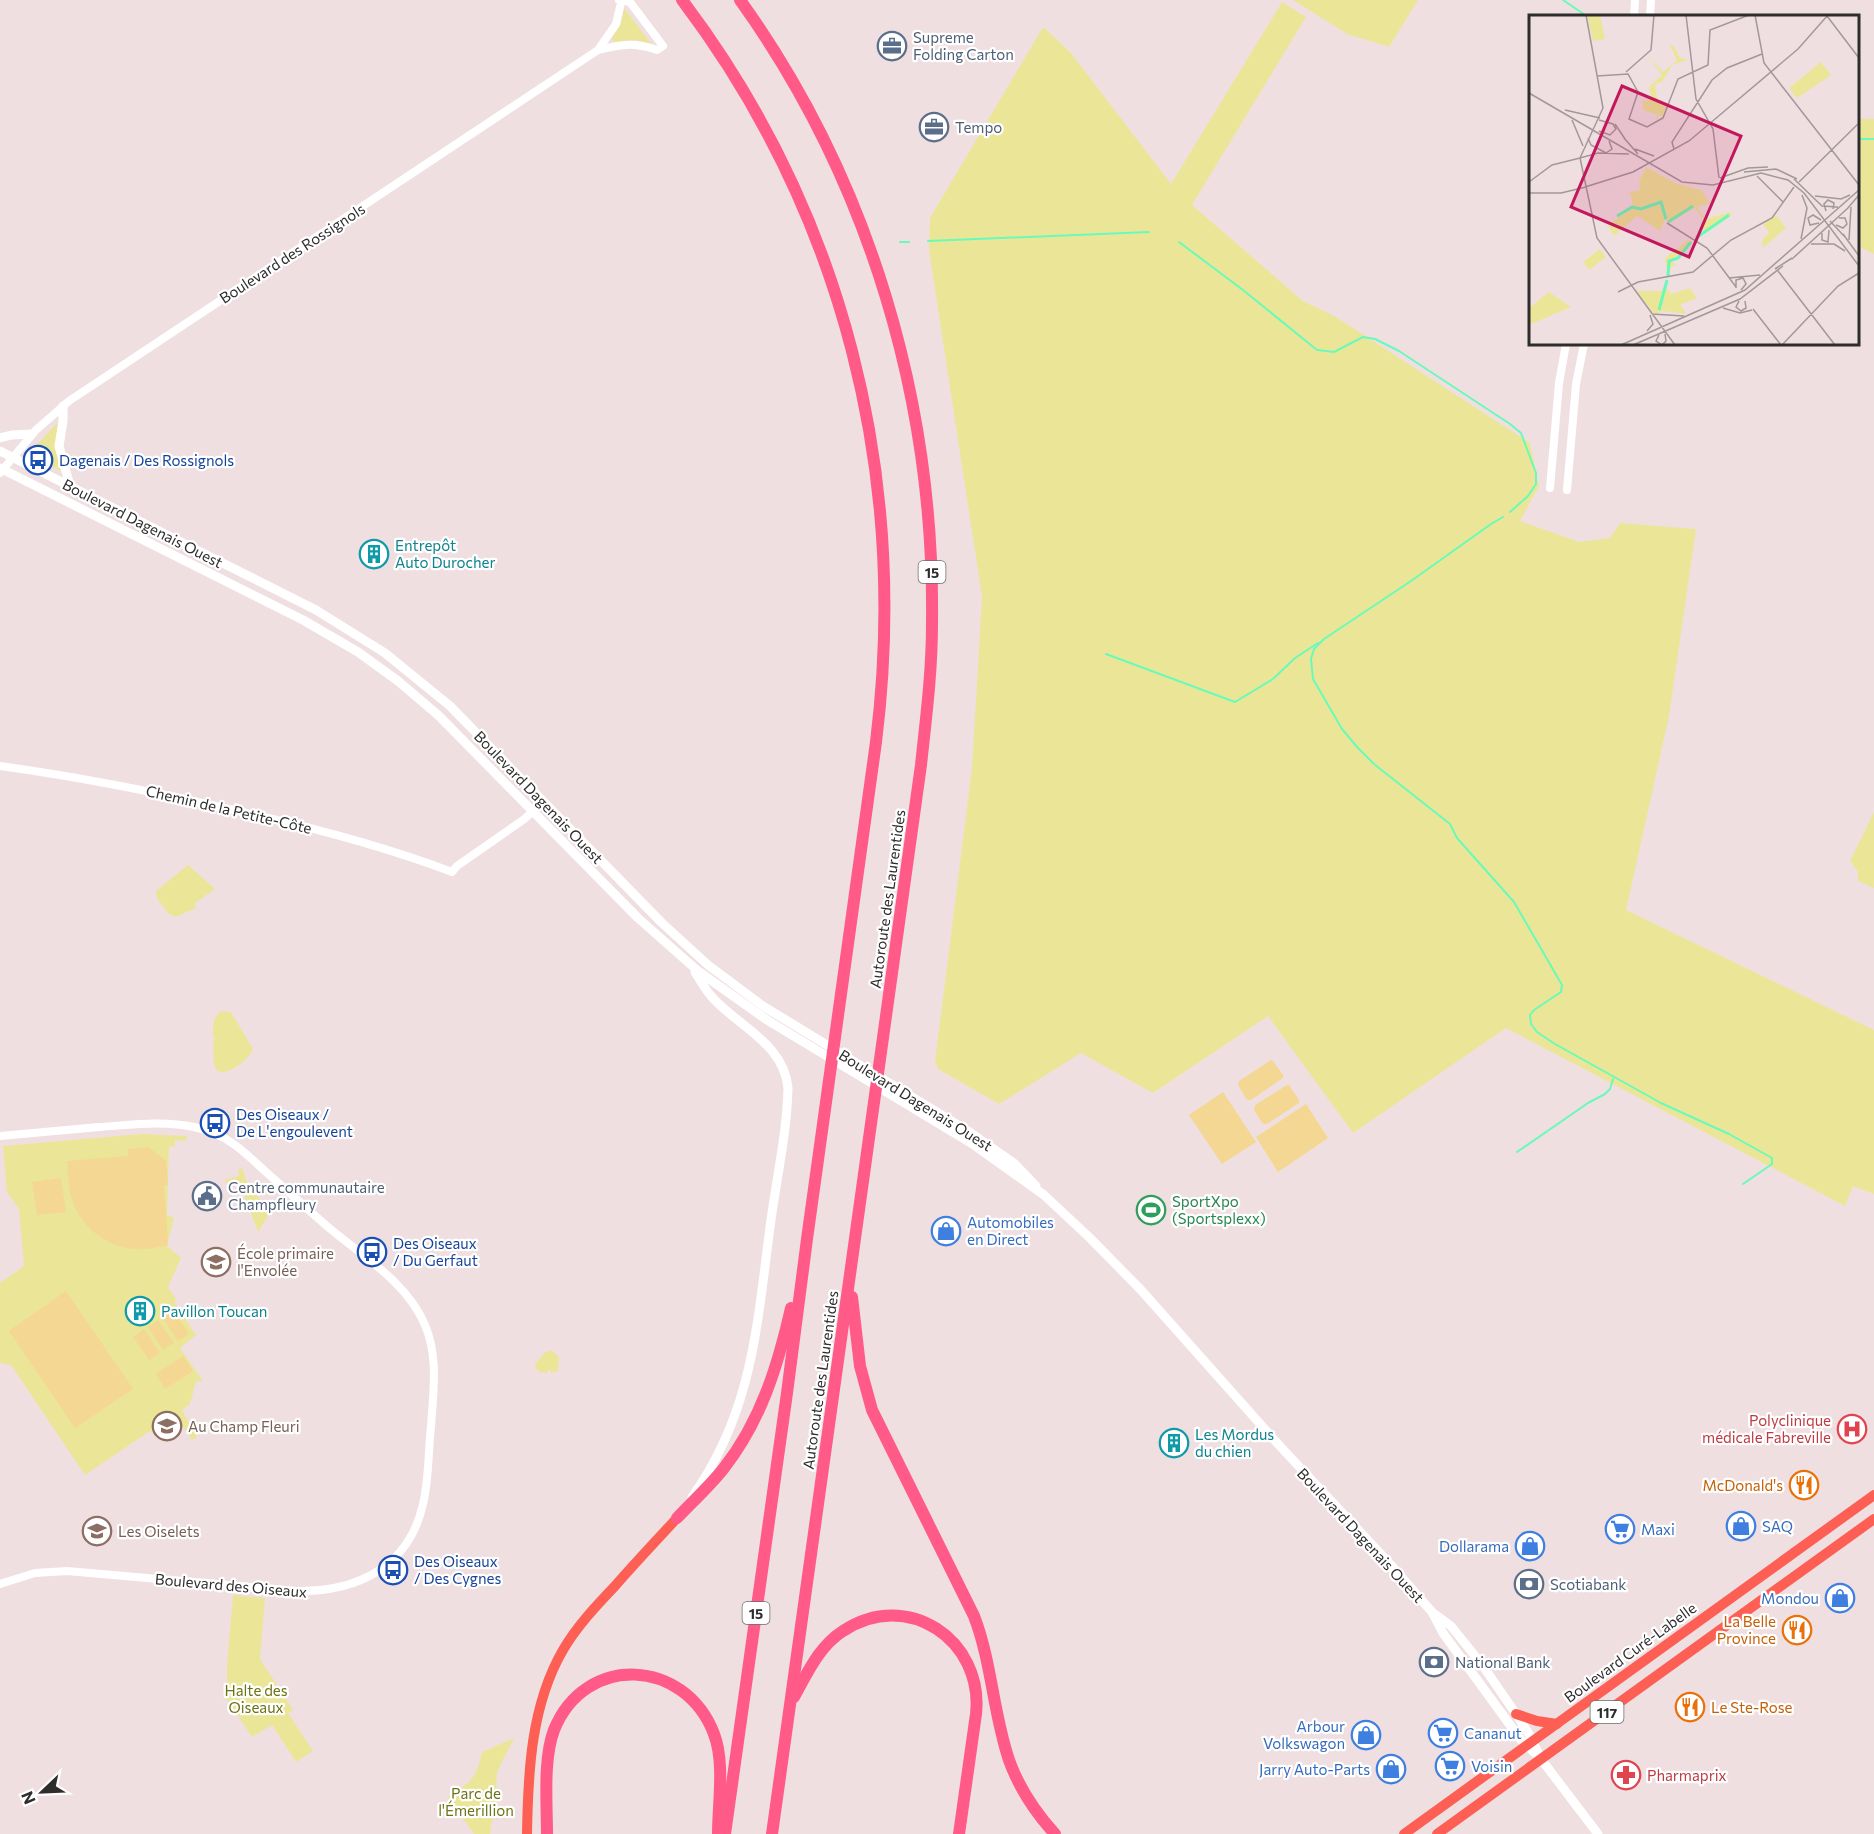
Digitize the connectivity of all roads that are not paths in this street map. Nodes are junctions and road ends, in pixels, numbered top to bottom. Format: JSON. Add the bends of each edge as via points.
{"nodes":[{"id":1,"x":682,"y":0,"type":"edge"},
{"id":2,"x":740,"y":0,"type":"edge"},
{"id":3,"x":1635,"y":0,"type":"edge"},
{"id":4,"x":1651,"y":0,"type":"edge"},
{"id":5,"x":619,"y":3,"type":"edge"},
{"id":6,"x":1634,"y":15,"type":"edge"},
{"id":7,"x":1650,"y":15,"type":"edge"},
{"id":8,"x":598,"y":50,"type":"junction"},
{"id":9,"x":1566,"y":345,"type":"edge"},
{"id":10,"x":1584,"y":345,"type":"edge"},
{"id":11,"x":63,"y":406,"type":"junction"},
{"id":12,"x":32,"y":434,"type":"junction"},
{"id":13,"x":0,"y":438,"type":"edge"},
{"id":14,"x":0,"y":451,"type":"edge"},
{"id":15,"x":12,"y":457,"type":"junction"},
{"id":16,"x":1,"y":470,"type":"edge"},
{"id":17,"x":70,"y":486,"type":"junction"},
{"id":18,"x":1550,"y":488,"type":"dead end"},
{"id":19,"x":1567,"y":490,"type":"dead end"},
{"id":20,"x":0,"y":766,"type":"edge"},
{"id":21,"x":544,"y":802,"type":"junction"},
{"id":22,"x":533,"y":812,"type":"junction"},
{"id":23,"x":691,"y":965,"type":"junction"},
{"id":24,"x":0,"y":1136,"type":"edge"},
{"id":25,"x":1044,"y":1195,"type":"junction"},
{"id":26,"x":807,"y":1239,"type":"junction"},
{"id":27,"x":850,"y":1278,"type":"junction"},
{"id":28,"x":1874,"y":1496,"type":"edge"},
{"id":29,"x":677,"y":1518,"type":"junction"},
{"id":30,"x":1874,"y":1519,"type":"edge"},
{"id":31,"x":0,"y":1584,"type":"edge"},
{"id":32,"x":1432,"y":1612,"type":"junction"},
{"id":33,"x":790,"y":1703,"type":"junction"},
{"id":34,"x":1516,"y":1714,"type":"junction"},
{"id":35,"x":1557,"y":1724,"type":"junction"},
{"id":36,"x":1530,"y":1744,"type":"junction"},
{"id":37,"x":1541,"y":1759,"type":"junction"},
{"id":38,"x":527,"y":1834,"type":"edge"},
{"id":39,"x":547,"y":1834,"type":"edge"},
{"id":40,"x":717,"y":1834,"type":"edge"},
{"id":41,"x":724,"y":1834,"type":"edge"},
{"id":42,"x":772,"y":1834,"type":"edge"},
{"id":43,"x":959,"y":1834,"type":"edge"},
{"id":44,"x":1055,"y":1834,"type":"edge"},
{"id":45,"x":1404,"y":1834,"type":"edge"},
{"id":46,"x":1437,"y":1834,"type":"edge"},
{"id":47,"x":1598,"y":1834,"type":"edge"}],
"edges":[{"from":1,"to":26,"type":"highway","number":"15","via":[[760,120],[816,239],[855,359],[880,502],[886,617],[880,715]]},
{"from":2,"to":27,"type":"highway","name":"Autoroute des Laurentides","number":"15","via":[[802,98],[861,225],[903,361],[920,442],[928,512],[932,620],[928,703]]},
{"from":3,"to":6,"type":"street"},
{"from":4,"to":7,"type":"street"},
{"from":5,"to":8,"type":"street","name":"Boulevard des Rossignols","via":[[616,24]]},
{"from":5,"to":8,"type":"street","name":"Boulevard des Rossignols","via":[[630,2],[663,46],[657,50],[626,44]]},
{"from":8,"to":11,"type":"street","name":"Boulevard des Rossignols"},
{"from":9,"to":18,"type":"street"},
{"from":10,"to":19,"type":"street","via":[[1576,384]]},
{"from":11,"to":12,"type":"street","name":"Boulevard des Rossignols"},
{"from":11,"to":17,"type":"main road","via":[[59,446]]},
{"from":12,"to":13,"type":"main road"},
{"from":12,"to":15,"type":"street","name":"Boulevard des Rossignols"},
{"from":14,"to":15,"type":"main road","name":"Boulevard Dagenais Ouest"},
{"from":15,"to":16,"type":"street","name":"Boulevard des Rossignols"},
{"from":15,"to":17,"type":"main road","name":"Boulevard Dagenais Ouest"},
{"from":16,"to":22,"type":"main road","name":"Boulevard Dagenais Ouest","via":[[303,620],[358,652],[438,714]]},
{"from":17,"to":21,"type":"main road","name":"Boulevard Dagenais Ouest","via":[[316,610],[366,640],[450,706]]},
{"from":20,"to":22,"type":"street","name":"Chemin de la Petite-Côte","via":[[116,784],[256,815],[357,840],[452,872]]},
{"from":21,"to":22,"type":"street"},
{"from":21,"to":25,"type":"main road","name":"Boulevard Dagenais Ouest","via":[[692,951],[747,995],[954,1121],[1026,1173]]},
{"from":22,"to":23,"type":"main road","name":"Boulevard Dagenais Ouest","via":[[638,918]]},
{"from":23,"to":25,"type":"main road","name":"Boulevard Dagenais Ouest","via":[[732,997],[974,1146]]},
{"from":23,"to":29,"type":"main road","via":[[710,995],[778,1058],[786,1075],[788,1096],[743,1394],[715,1462]]},
{"from":24,"to":31,"type":"street","name":"Boulevard des Oiseaux","via":[[158,1124],[195,1127],[225,1138],[406,1295],[428,1331],[435,1372],[421,1511],[400,1551],[357,1583],[330,1590],[297,1591],[60,1571],[35,1573]]},
{"from":25,"to":32,"type":"main road","name":"Boulevard Dagenais Ouest","via":[[1141,1290]]},
{"from":26,"to":29,"type":"highway","via":[[780,1353],[759,1412],[723,1470]]},
{"from":26,"to":41,"type":"highway","name":"Autoroute des Laurentides","number":"15"},
{"from":27,"to":33,"type":"highway","name":"Autoroute des Laurentides","number":"15"},
{"from":27,"to":44,"type":"highway","via":[[860,1366],[872,1410],[974,1616],[1014,1772],[1031,1804]]},
{"from":28,"to":35,"type":"main road","name":"Boulevard Curé-Labelle","number":"117"},
{"from":29,"to":38,"type":"main road","via":[[579,1626],[553,1669],[535,1727]]},
{"from":30,"to":37,"type":"main road","number":"117"},
{"from":32,"to":34,"type":"main road","name":"Boulevard Dagenais Ouest","via":[[1462,1639]]},
{"from":32,"to":36,"type":"main road","name":"Boulevard Dagenais Ouest","via":[[1443,1634],[1521,1740]]},
{"from":33,"to":42,"type":"highway","name":"Autoroute des Laurentides","number":"15"},
{"from":33,"to":43,"type":"highway","via":[[825,1647],[852,1625],[876,1617],[896,1616],[922,1621],[944,1633],[969,1665],[976,1689]]},
{"from":34,"to":35,"type":"main road"},
{"from":34,"to":36,"type":"main road","name":"Boulevard Dagenais Ouest"},
{"from":35,"to":36,"type":"main road","name":"Boulevard Curé-Labelle","number":"117"},
{"from":36,"to":37,"type":"main road","name":"Boulevard Dagenais Ouest"},
{"from":36,"to":45,"type":"main road","name":"Boulevard Curé-Labelle","number":"117"},
{"from":37,"to":46,"type":"main road","number":"117"},
{"from":37,"to":47,"type":"main road","name":"Boulevard Dagenais Ouest"},
{"from":39,"to":40,"type":"highway","via":[[549,1752],[558,1721],[573,1700],[589,1688],[613,1677],[636,1674],[652,1676],[679,1688],[707,1719],[719,1754]]}]}
